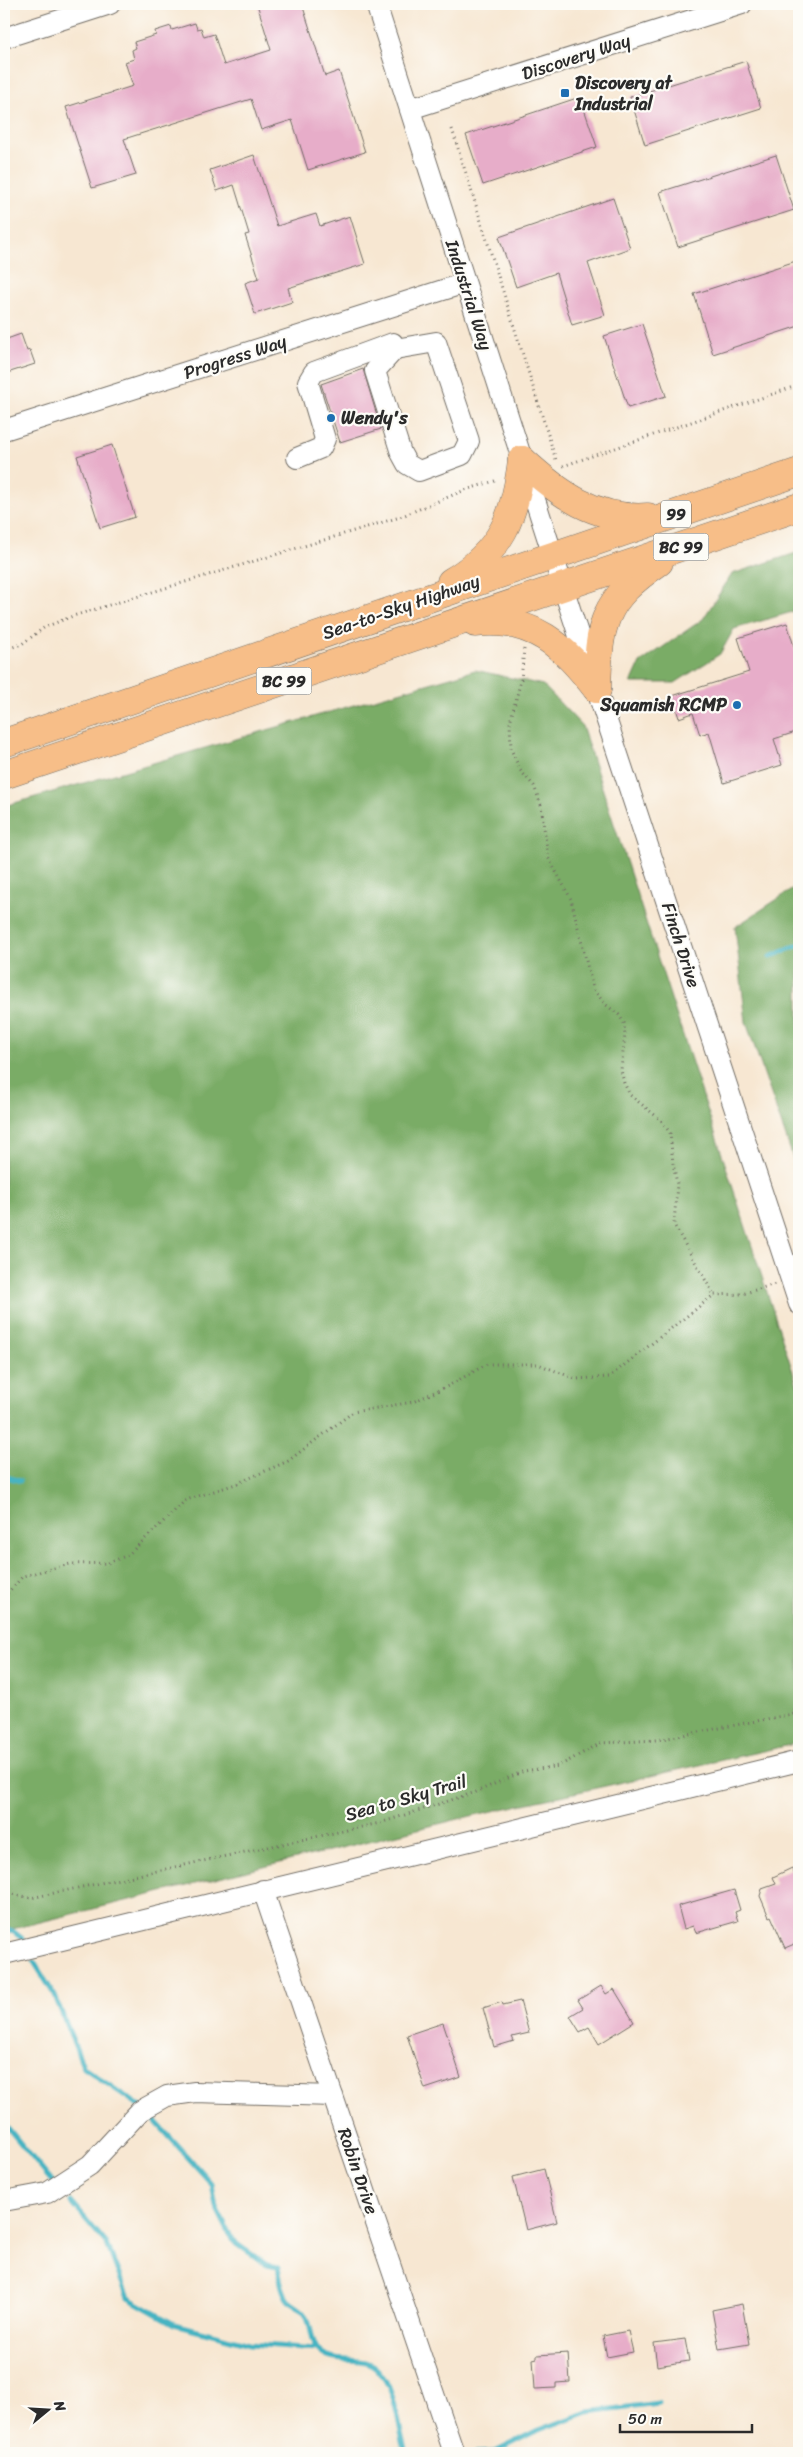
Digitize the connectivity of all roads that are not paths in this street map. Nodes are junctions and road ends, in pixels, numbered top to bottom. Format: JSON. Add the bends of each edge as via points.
{"nodes":[{"id":1,"x":110,"y":4,"type":"edge"},
{"id":2,"x":376,"y":4,"type":"edge"},
{"id":3,"x":742,"y":4,"type":"edge"},
{"id":4,"x":4,"y":38,"type":"edge"},
{"id":5,"x":410,"y":109,"type":"junction"},
{"id":6,"x":466,"y":283,"type":"junction"},
{"id":7,"x":393,"y":343,"type":"dead end"},
{"id":8,"x":4,"y":430,"type":"edge"},
{"id":9,"x":401,"y":452,"type":"joint"},
{"id":10,"x":297,"y":458,"type":"dead end"},
{"id":11,"x":522,"y":460,"type":"junction"},
{"id":12,"x":799,"y":472,"type":"edge"},
{"id":13,"x":799,"y":507,"type":"edge"},
{"id":14,"x":669,"y":516,"type":"junction"},
{"id":15,"x":678,"y":548,"type":"junction"},
{"id":16,"x":553,"y":556,"type":"junction"},
{"id":17,"x":563,"y":587,"type":"junction"},
{"id":18,"x":420,"y":601,"type":"junction"},
{"id":19,"x":444,"y":627,"type":"junction"},
{"id":20,"x":597,"y":689,"type":"junction"},
{"id":21,"x":4,"y":742,"type":"edge"},
{"id":22,"x":4,"y":775,"type":"edge"},
{"id":23,"x":799,"y":1304,"type":"edge"},
{"id":24,"x":799,"y":1761,"type":"edge"},
{"id":25,"x":263,"y":1890,"type":"junction"},
{"id":26,"x":4,"y":1954,"type":"edge"},
{"id":27,"x":333,"y":2096,"type":"junction"},
{"id":28,"x":4,"y":2201,"type":"edge"},
{"id":29,"x":454,"y":2453,"type":"edge"}],
"edges":[{"from":1,"to":4,"type":"street"},
{"from":2,"to":5,"type":"street","name":"Industrial Way"},
{"from":3,"to":5,"type":"street","name":"Discovery Way"},
{"from":5,"to":6,"type":"street","name":"Industrial Way"},
{"from":6,"to":8,"type":"street","name":"Progress Way"},
{"from":6,"to":11,"type":"street","name":"Industrial Way"},
{"from":7,"to":10,"type":"street","via":[[314,372],[308,382],[325,439],[321,448]]},
{"from":9,"to":9,"type":"street","via":[[375,371],[395,349],[436,342],[469,441],[462,455],[419,470],[406,464]]},
{"from":11,"to":14,"type":"highway","via":[[568,498],[609,516]]},
{"from":11,"to":16,"type":"street","name":"Industrial Way"},
{"from":11,"to":18,"type":"highway","via":[[518,496],[499,540],[467,572]]},
{"from":12,"to":14,"type":"highway","name":"Sea-to-Sky Highway","number":"99"},
{"from":13,"to":15,"type":"highway","name":"Sea-to-Sky Highway","number":"BC 99"},
{"from":14,"to":16,"type":"highway","name":"Sea-to-Sky Highway","number":"99"},
{"from":15,"to":17,"type":"highway","name":"Sea-to-Sky Highway","number":"BC 99"},
{"from":15,"to":20,"type":"highway","via":[[636,578],[608,610],[598,644]]},
{"from":16,"to":17,"type":"street","name":"Industrial Way"},
{"from":16,"to":18,"type":"highway","name":"Sea-to-Sky Highway","number":"BC 99"},
{"from":17,"to":19,"type":"highway","name":"Sea-to-Sky Highway","number":"BC 99"},
{"from":17,"to":20,"type":"street","name":"Finch Drive"},
{"from":18,"to":21,"type":"highway","name":"Sea-to-Sky Highway","number":"BC 99"},
{"from":19,"to":20,"type":"highway","via":[[491,622],[531,630],[551,640],[572,657]]},
{"from":19,"to":22,"type":"highway","name":"Sea-to-Sky Highway","number":"BC 99"},
{"from":20,"to":23,"type":"street","name":"Finch Drive"},
{"from":24,"to":25,"type":"street"},
{"from":25,"to":26,"type":"street"},
{"from":25,"to":27,"type":"street","name":"Robin Drive"},
{"from":27,"to":28,"type":"street","via":[[195,2092],[167,2096],[140,2111],[90,2165],[47,2193]]},
{"from":27,"to":29,"type":"street","name":"Robin Drive"}]}
